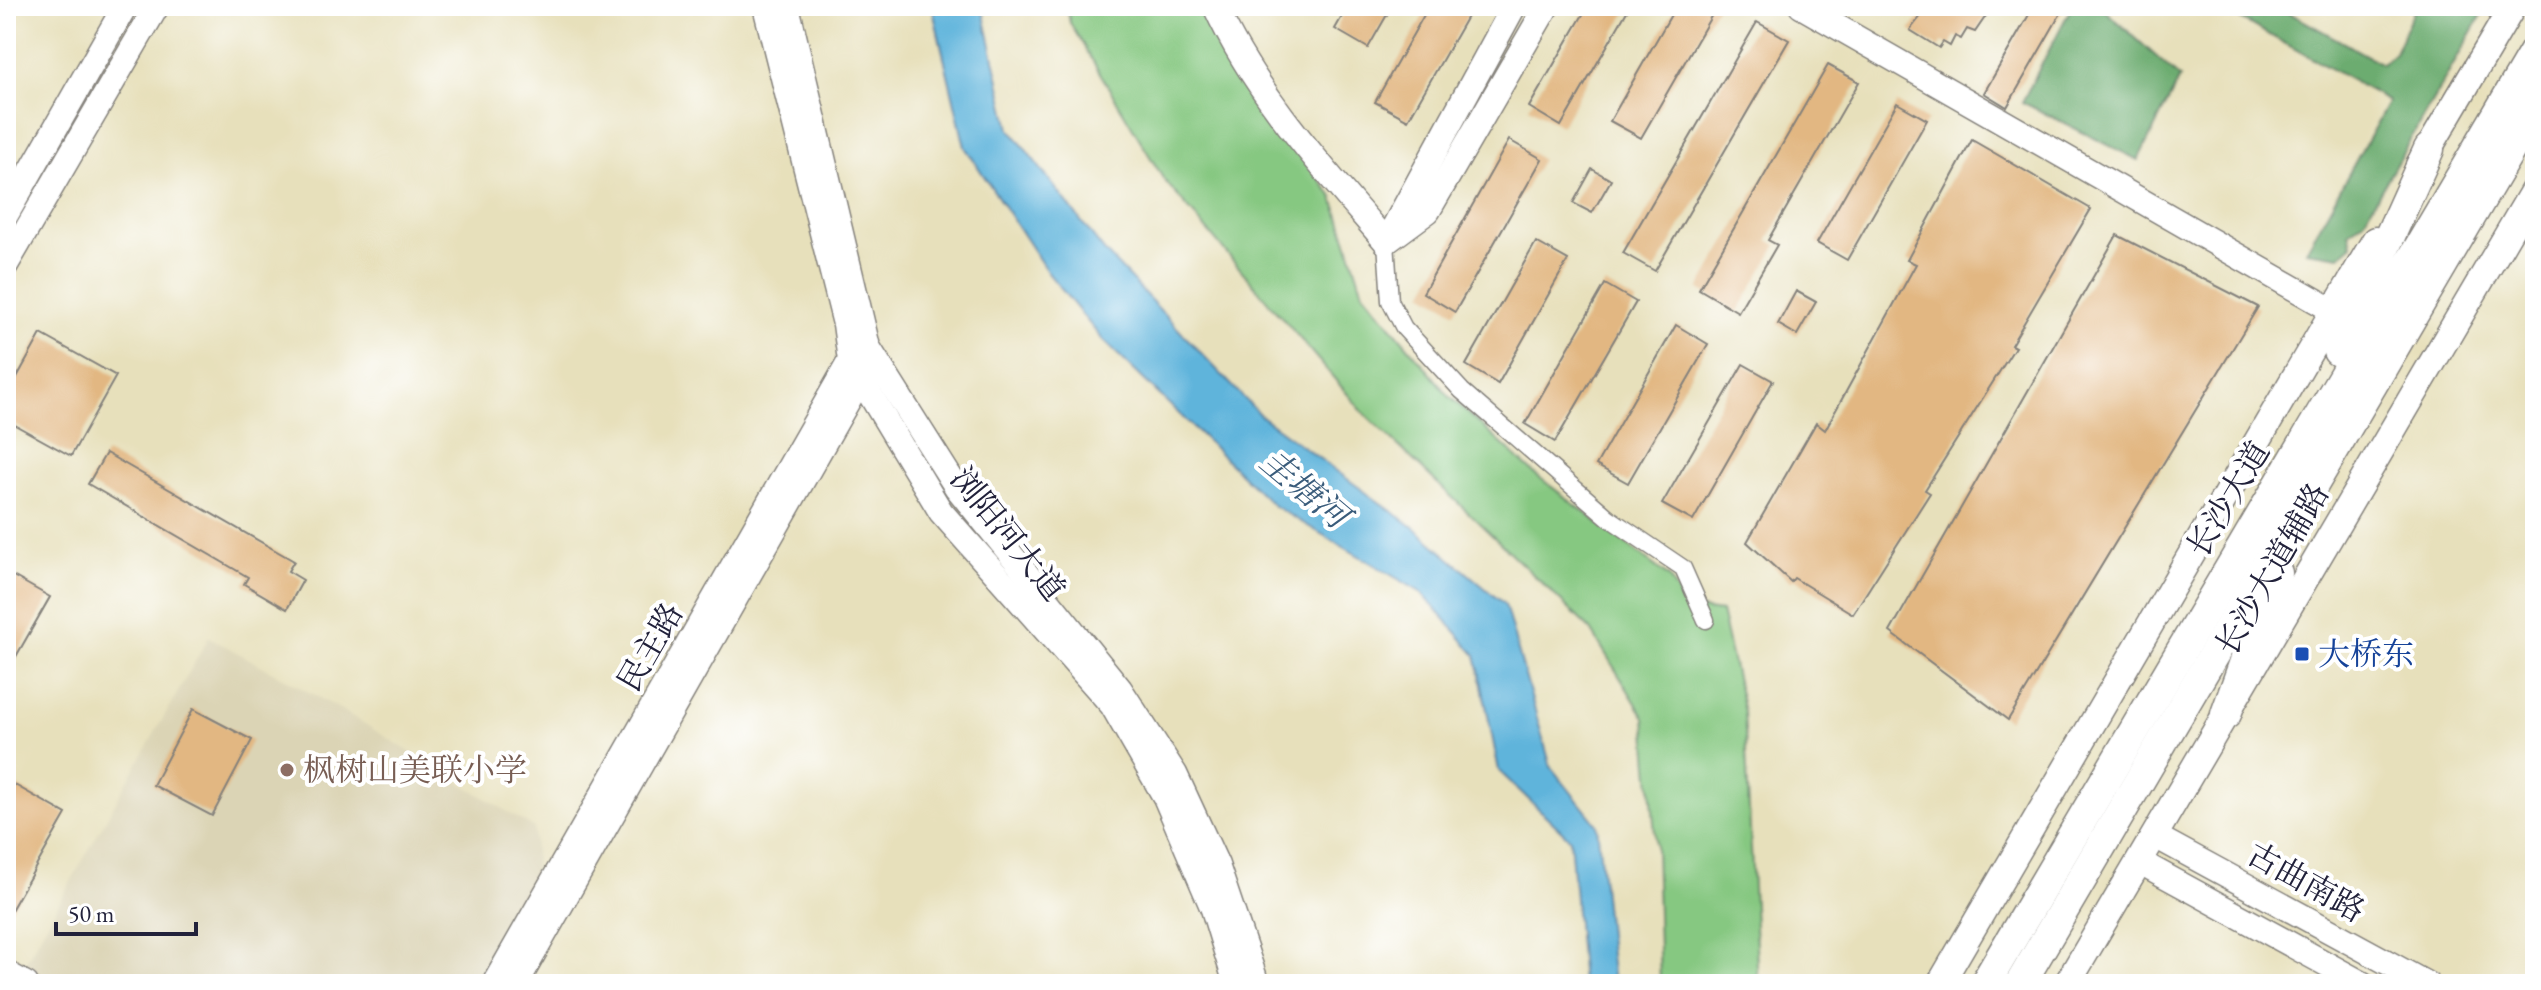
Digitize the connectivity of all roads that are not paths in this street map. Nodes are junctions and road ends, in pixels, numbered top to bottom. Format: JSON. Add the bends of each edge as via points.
{"nodes":[{"id":1,"x":125,"y":6,"type":"edge"},
{"id":2,"x":157,"y":6,"type":"edge"},
{"id":3,"x":765,"y":6,"type":"edge"},
{"id":4,"x":787,"y":6,"type":"edge"},
{"id":5,"x":1215,"y":6,"type":"edge"},
{"id":6,"x":1514,"y":6,"type":"edge"},
{"id":7,"x":1547,"y":6,"type":"edge"},
{"id":8,"x":1801,"y":6,"type":"edge"},
{"id":9,"x":2513,"y":6,"type":"edge"},
{"id":10,"x":2535,"y":51,"type":"edge"},
{"id":11,"x":2535,"y":107,"type":"edge"},
{"id":12,"x":2500,"y":139,"type":"junction"},
{"id":13,"x":2429,"y":149,"type":"junction"},
{"id":14,"x":2535,"y":188,"type":"edge"},
{"id":15,"x":6,"y":215,"type":"edge"},
{"id":16,"x":1386,"y":242,"type":"junction"},
{"id":17,"x":6,"y":265,"type":"edge"},
{"id":18,"x":2334,"y":311,"type":"junction"},
{"id":19,"x":865,"y":365,"type":"junction"},
{"id":20,"x":2290,"y":495,"type":"junction"},
{"id":21,"x":1706,"y":620,"type":"dead end"},
{"id":22,"x":2226,"y":714,"type":"junction"},
{"id":23,"x":2155,"y":836,"type":"junction"},
{"id":24,"x":2140,"y":862,"type":"junction"},
{"id":25,"x":6,"y":973,"type":"edge"},
{"id":26,"x":26,"y":984,"type":"edge"},
{"id":27,"x":494,"y":984,"type":"edge"},
{"id":28,"x":516,"y":984,"type":"edge"},
{"id":29,"x":1236,"y":984,"type":"edge"},
{"id":30,"x":1257,"y":984,"type":"edge"},
{"id":31,"x":1940,"y":984,"type":"edge"},
{"id":32,"x":1985,"y":984,"type":"edge"},
{"id":33,"x":2020,"y":984,"type":"edge"},
{"id":34,"x":2067,"y":984,"type":"edge"},
{"id":35,"x":2363,"y":984,"type":"edge"},
{"id":36,"x":2427,"y":984,"type":"edge"}],
"edges":[{"from":1,"to":15,"type":"street"},
{"from":2,"to":17,"type":"street"},
{"from":3,"to":19,"type":"street","name":"浏阳河大道","via":[[845,324]]},
{"from":4,"to":19,"type":"street","name":"浏阳河大道"},
{"from":5,"to":16,"type":"street","via":[[1236,51],[1322,167]]},
{"from":6,"to":16,"type":"street"},
{"from":7,"to":16,"type":"street","via":[[1428,211]]},
{"from":8,"to":18,"type":"street"},
{"from":9,"to":13,"type":"main road"},
{"from":10,"to":12,"type":"highway","name":"长沙大道"},
{"from":11,"to":12,"type":"highway","name":"长沙大道"},
{"from":12,"to":20,"type":"highway","name":"长沙大道"},
{"from":13,"to":18,"type":"main road"},
{"from":13,"to":20,"type":"highway"},
{"from":14,"to":22,"type":"main road","name":"长沙大道辅路"},
{"from":16,"to":21,"type":"street","via":[[1390,301],[1404,328],[1462,391],[1609,518],[1683,568]]},
{"from":18,"to":31,"type":"main road"},
{"from":19,"to":27,"type":"street","name":"民主路"},
{"from":19,"to":28,"type":"street","name":"民主路"},
{"from":19,"to":29,"type":"street","name":"浏阳河大道","via":[[941,512],[1112,705],[1165,797],[1213,909]]},
{"from":19,"to":30,"type":"street","name":"浏阳河大道","via":[[1120,689],[1175,774],[1217,865]]},
{"from":20,"to":22,"type":"highway"},
{"from":20,"to":32,"type":"highway","name":"长沙大道"},
{"from":20,"to":33,"type":"highway","name":"长沙大道"},
{"from":22,"to":23,"type":"main road","name":"长沙大道辅路"},
{"from":23,"to":24,"type":"main road","name":"长沙大道辅路"},
{"from":23,"to":36,"type":"street","name":"古曲南路"},
{"from":24,"to":34,"type":"main road","name":"长沙大道辅路"},
{"from":24,"to":35,"type":"street","name":"古曲南路"},
{"from":25,"to":26,"type":"street"}]}
